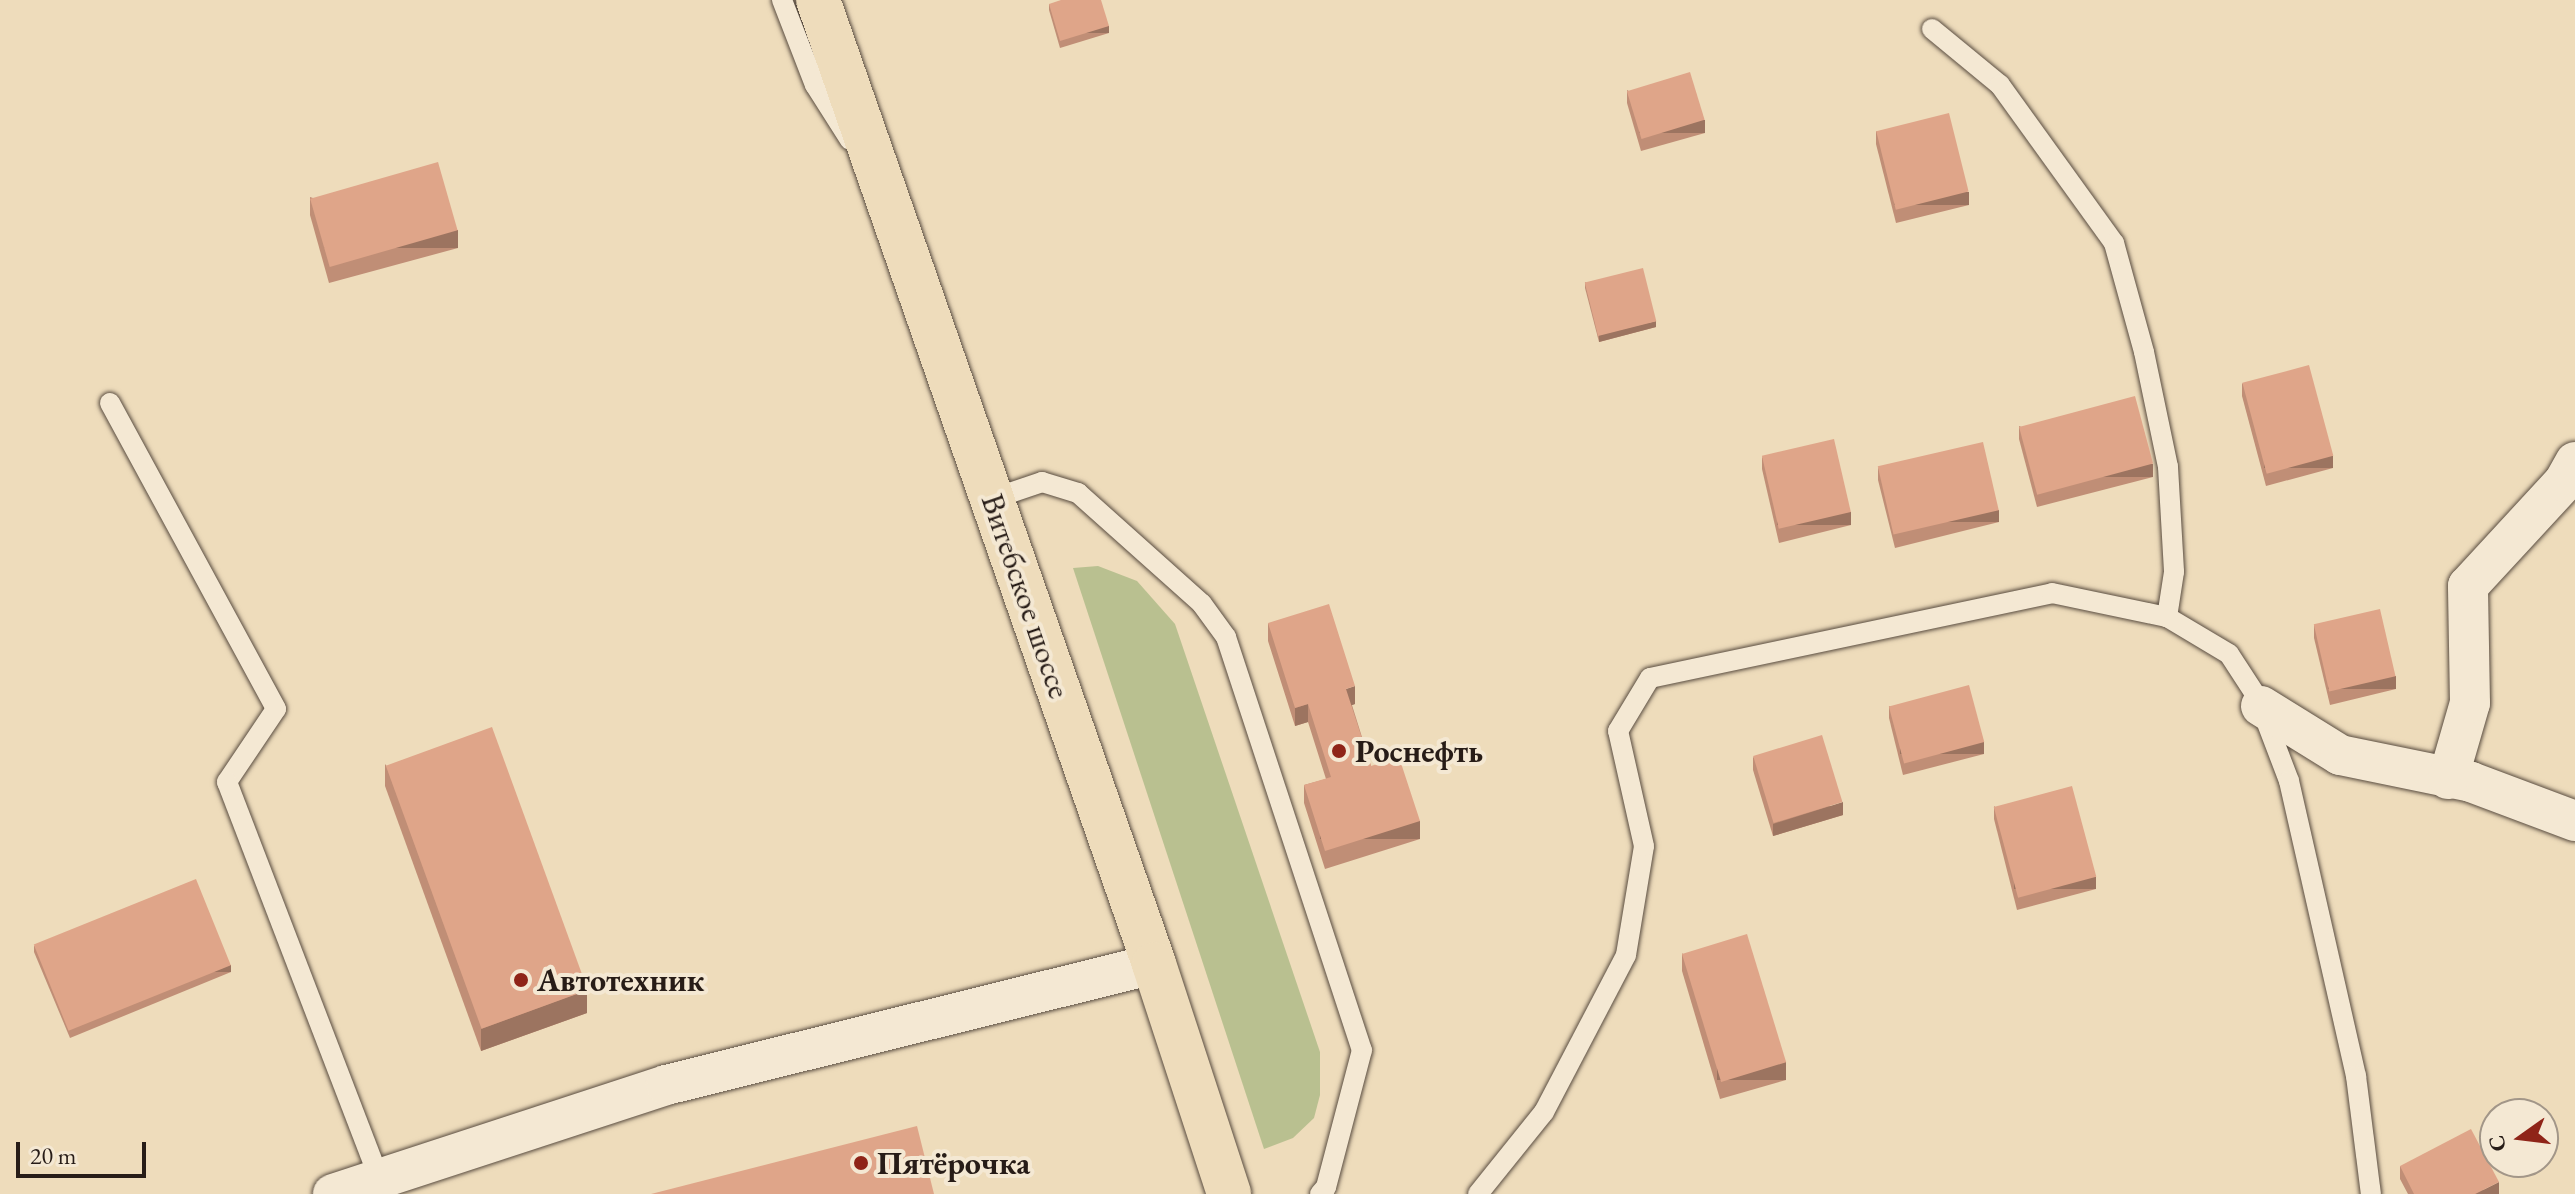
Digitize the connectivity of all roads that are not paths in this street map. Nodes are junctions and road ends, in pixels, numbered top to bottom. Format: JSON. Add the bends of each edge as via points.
{"nodes":[{"id":1,"x":782,"y":0,"type":"edge"},
{"id":2,"x":818,"y":0,"type":"edge"},
{"id":3,"x":1932,"y":29,"type":"dead end"},
{"id":4,"x":884,"y":193,"type":"junction"},
{"id":5,"x":110,"y":403,"type":"dead end"},
{"id":6,"x":2575,"y":462,"type":"edge"},
{"id":7,"x":992,"y":499,"type":"junction"},
{"id":8,"x":2167,"y":617,"type":"junction"},
{"id":9,"x":2261,"y":706,"type":"junction"},
{"id":10,"x":2448,"y":779,"type":"junction"},
{"id":11,"x":2575,"y":821,"type":"edge"},
{"id":12,"x":1154,"y":964,"type":"junction"},
{"id":13,"x":380,"y":1180,"type":"junction"},
{"id":14,"x":333,"y":1194,"type":"edge"},
{"id":15,"x":1229,"y":1194,"type":"edge"},
{"id":16,"x":1320,"y":1194,"type":"edge"},
{"id":17,"x":1478,"y":1194,"type":"edge"},
{"id":18,"x":2371,"y":1194,"type":"edge"}],
"edges":[{"from":1,"to":4,"type":"lane","via":[[815,85]]},
{"from":2,"to":4,"type":"main road","name":"Витебское шоссе"},
{"from":3,"to":8,"type":"lane","via":[[2000,85],[2114,243],[2168,467],[2174,572]]},
{"from":4,"to":7,"type":"main road","name":"Витебское шоссе"},
{"from":5,"to":13,"type":"lane","via":[[276,709],[227,782]]},
{"from":6,"to":10,"type":"street","via":[[2564,482],[2468,586],[2470,703]]},
{"from":7,"to":12,"type":"main road","name":"Витебское шоссе"},
{"from":7,"to":16,"type":"lane","via":[[1042,482],[1078,493],[1202,604],[1226,637],[1362,1050]]},
{"from":8,"to":9,"type":"lane","via":[[2229,654]]},
{"from":8,"to":17,"type":"lane","via":[[2052,593],[1650,678],[1618,731],[1644,846],[1626,955],[1544,1112]]},
{"from":9,"to":10,"type":"street","via":[[2340,755]]},
{"from":9,"to":18,"type":"lane","via":[[2289,781],[2356,1076]]},
{"from":10,"to":11,"type":"street","via":[[2471,782]]},
{"from":12,"to":13,"type":"street","via":[[666,1085]]},
{"from":12,"to":15,"type":"main road","name":"Витебское шоссе"},
{"from":13,"to":14,"type":"street"}]}
